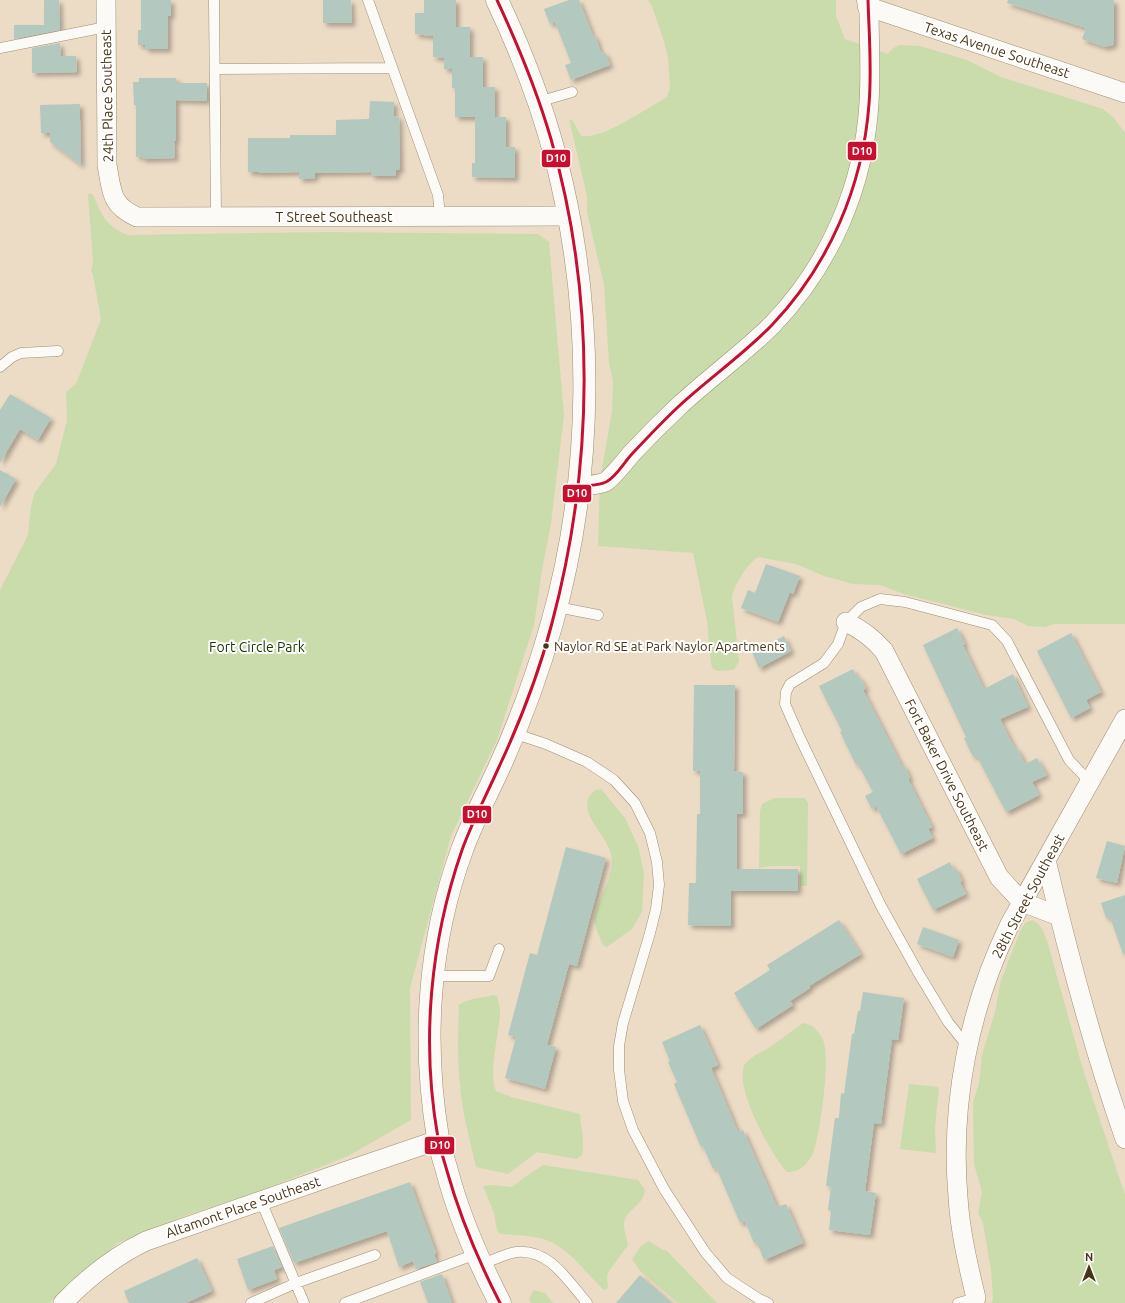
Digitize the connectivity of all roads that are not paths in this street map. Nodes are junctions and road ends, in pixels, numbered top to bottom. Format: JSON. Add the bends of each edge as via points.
{"nodes":[{"id":1,"x":106,"y":0,"type":"edge"},
{"id":2,"x":214,"y":0,"type":"edge"},
{"id":3,"x":368,"y":0,"type":"edge"},
{"id":4,"x":497,"y":0,"type":"edge"},
{"id":5,"x":868,"y":3,"type":"edge"},
{"id":6,"x":106,"y":27,"type":"junction"},
{"id":7,"x":0,"y":48,"type":"edge"},
{"id":8,"x":392,"y":68,"type":"junction"},
{"id":9,"x":215,"y":69,"type":"junction"},
{"id":10,"x":572,"y":92,"type":"dead end"},
{"id":11,"x":1125,"y":92,"type":"edge"},
{"id":12,"x":538,"y":102,"type":"junction"},
{"id":13,"x":112,"y":191,"type":"joint"},
{"id":14,"x":440,"y":216,"type":"junction"},
{"id":15,"x":568,"y":216,"type":"junction"},
{"id":16,"x":216,"y":217,"type":"junction"},
{"id":17,"x":58,"y":351,"type":"dead end"},
{"id":18,"x":0,"y":367,"type":"edge"},
{"id":19,"x":579,"y":486,"type":"junction"},
{"id":20,"x":557,"y":607,"type":"junction"},
{"id":21,"x":598,"y":615,"type":"dead end"},
{"id":22,"x":846,"y":622,"type":"junction"},
{"id":23,"x":1125,"y":720,"type":"edge"},
{"id":24,"x":514,"y":733,"type":"junction"},
{"id":25,"x":1090,"y":782,"type":"junction"},
{"id":26,"x":1046,"y":860,"type":"junction"},
{"id":27,"x":1022,"y":902,"type":"junction"},
{"id":28,"x":1059,"y":916,"type":"junction"},
{"id":29,"x":499,"y":950,"type":"dead end"},
{"id":30,"x":432,"y":976,"type":"junction"},
{"id":31,"x":968,"y":1047,"type":"junction"},
{"id":32,"x":1125,"y":1139,"type":"edge"},
{"id":33,"x":438,"y":1140,"type":"junction"},
{"id":34,"x":261,"y":1201,"type":"junction"},
{"id":35,"x":375,"y":1255,"type":"dead end"},
{"id":36,"x":479,"y":1259,"type":"junction"},
{"id":37,"x":296,"y":1283,"type":"junction"},
{"id":38,"x":967,"y":1301,"type":"edge"},
{"id":39,"x":63,"y":1303,"type":"edge"},
{"id":40,"x":251,"y":1303,"type":"edge"},
{"id":41,"x":304,"y":1303,"type":"edge"},
{"id":42,"x":345,"y":1303,"type":"edge"},
{"id":43,"x":500,"y":1303,"type":"edge"},
{"id":44,"x":587,"y":1303,"type":"edge"},
{"id":45,"x":768,"y":1303,"type":"edge"}],
"edges":[{"from":1,"to":6,"type":"street","name":"24th Place Southeast"},
{"from":2,"to":9,"type":"lane"},
{"from":3,"to":8,"type":"lane"},
{"from":4,"to":12,"type":"street"},
{"from":5,"to":11,"type":"street","name":"Texas Avenue Southeast"},
{"from":5,"to":19,"type":"street","via":[[870,86],[865,139],[846,209],[817,267],[801,291],[768,329],[677,408],[606,482]]},
{"from":6,"to":7,"type":"lane"},
{"from":6,"to":13,"type":"street","name":"24th Place Southeast","via":[[107,165]]},
{"from":8,"to":9,"type":"lane"},
{"from":8,"to":14,"type":"lane","via":[[438,195]]},
{"from":9,"to":16,"type":"lane"},
{"from":10,"to":12,"type":"lane"},
{"from":12,"to":15,"type":"street","via":[[556,161]]},
{"from":13,"to":16,"type":"street","name":"T Street Southeast","via":[[115,201],[122,209],[137,217]]},
{"from":14,"to":15,"type":"street","name":"T Street Southeast"},
{"from":14,"to":16,"type":"street","name":"T Street Southeast"},
{"from":15,"to":19,"type":"street","via":[[578,274],[583,351],[583,424]]},
{"from":17,"to":18,"type":"lane","via":[[21,353]]},
{"from":19,"to":20,"type":"street"},
{"from":20,"to":21,"type":"lane"},
{"from":20,"to":24,"type":"street","via":[[544,653]]},
{"from":22,"to":25,"type":"lane","via":[[861,607],[880,599],[905,602],[992,625],[1007,641],[1069,760]]},
{"from":22,"to":27,"type":"street","name":"Fort Baker Drive Southeast","via":[[862,630],[884,651],[999,877]]},
{"from":22,"to":31,"type":"lane","via":[[838,644],[824,663],[790,684],[785,704],[881,906],[948,1022]]},
{"from":23,"to":25,"type":"street","name":"28th Street Southeast"},
{"from":24,"to":30,"type":"street","via":[[457,862],[440,927]]},
{"from":24,"to":45,"type":"lane","via":[[587,762],[614,780],[635,803],[650,833],[659,885],[650,933],[620,1038],[619,1070],[623,1101],[633,1130],[664,1189],[705,1252],[727,1278]]},
{"from":25,"to":26,"type":"street","name":"28th Street Southeast"},
{"from":26,"to":27,"type":"street","name":"28th Street Southeast"},
{"from":26,"to":28,"type":"street"},
{"from":27,"to":28,"type":"street","name":"Fort Baker Drive Southeast"},
{"from":27,"to":31,"type":"street","name":"28th Street Southeast","via":[[985,982]]},
{"from":28,"to":32,"type":"street","via":[[1083,1008]]},
{"from":29,"to":30,"type":"lane","via":[[489,976]]},
{"from":30,"to":33,"type":"street","via":[[429,1040]]},
{"from":31,"to":38,"type":"street","name":"28th Street Southeast","via":[[956,1137],[956,1178]]},
{"from":33,"to":34,"type":"street","name":"Altamont Place Southeast"},
{"from":33,"to":36,"type":"street","via":[[459,1212]]},
{"from":34,"to":37,"type":"lane"},
{"from":34,"to":39,"type":"street","name":"Altamont Place Southeast","via":[[140,1244],[106,1266]]},
{"from":35,"to":37,"type":"lane"},
{"from":36,"to":42,"type":"lane"},
{"from":36,"to":43,"type":"street"},
{"from":36,"to":44,"type":"lane","via":[[515,1252],[528,1252],[545,1257]]},
{"from":37,"to":40,"type":"lane"},
{"from":37,"to":41,"type":"lane"}]}
